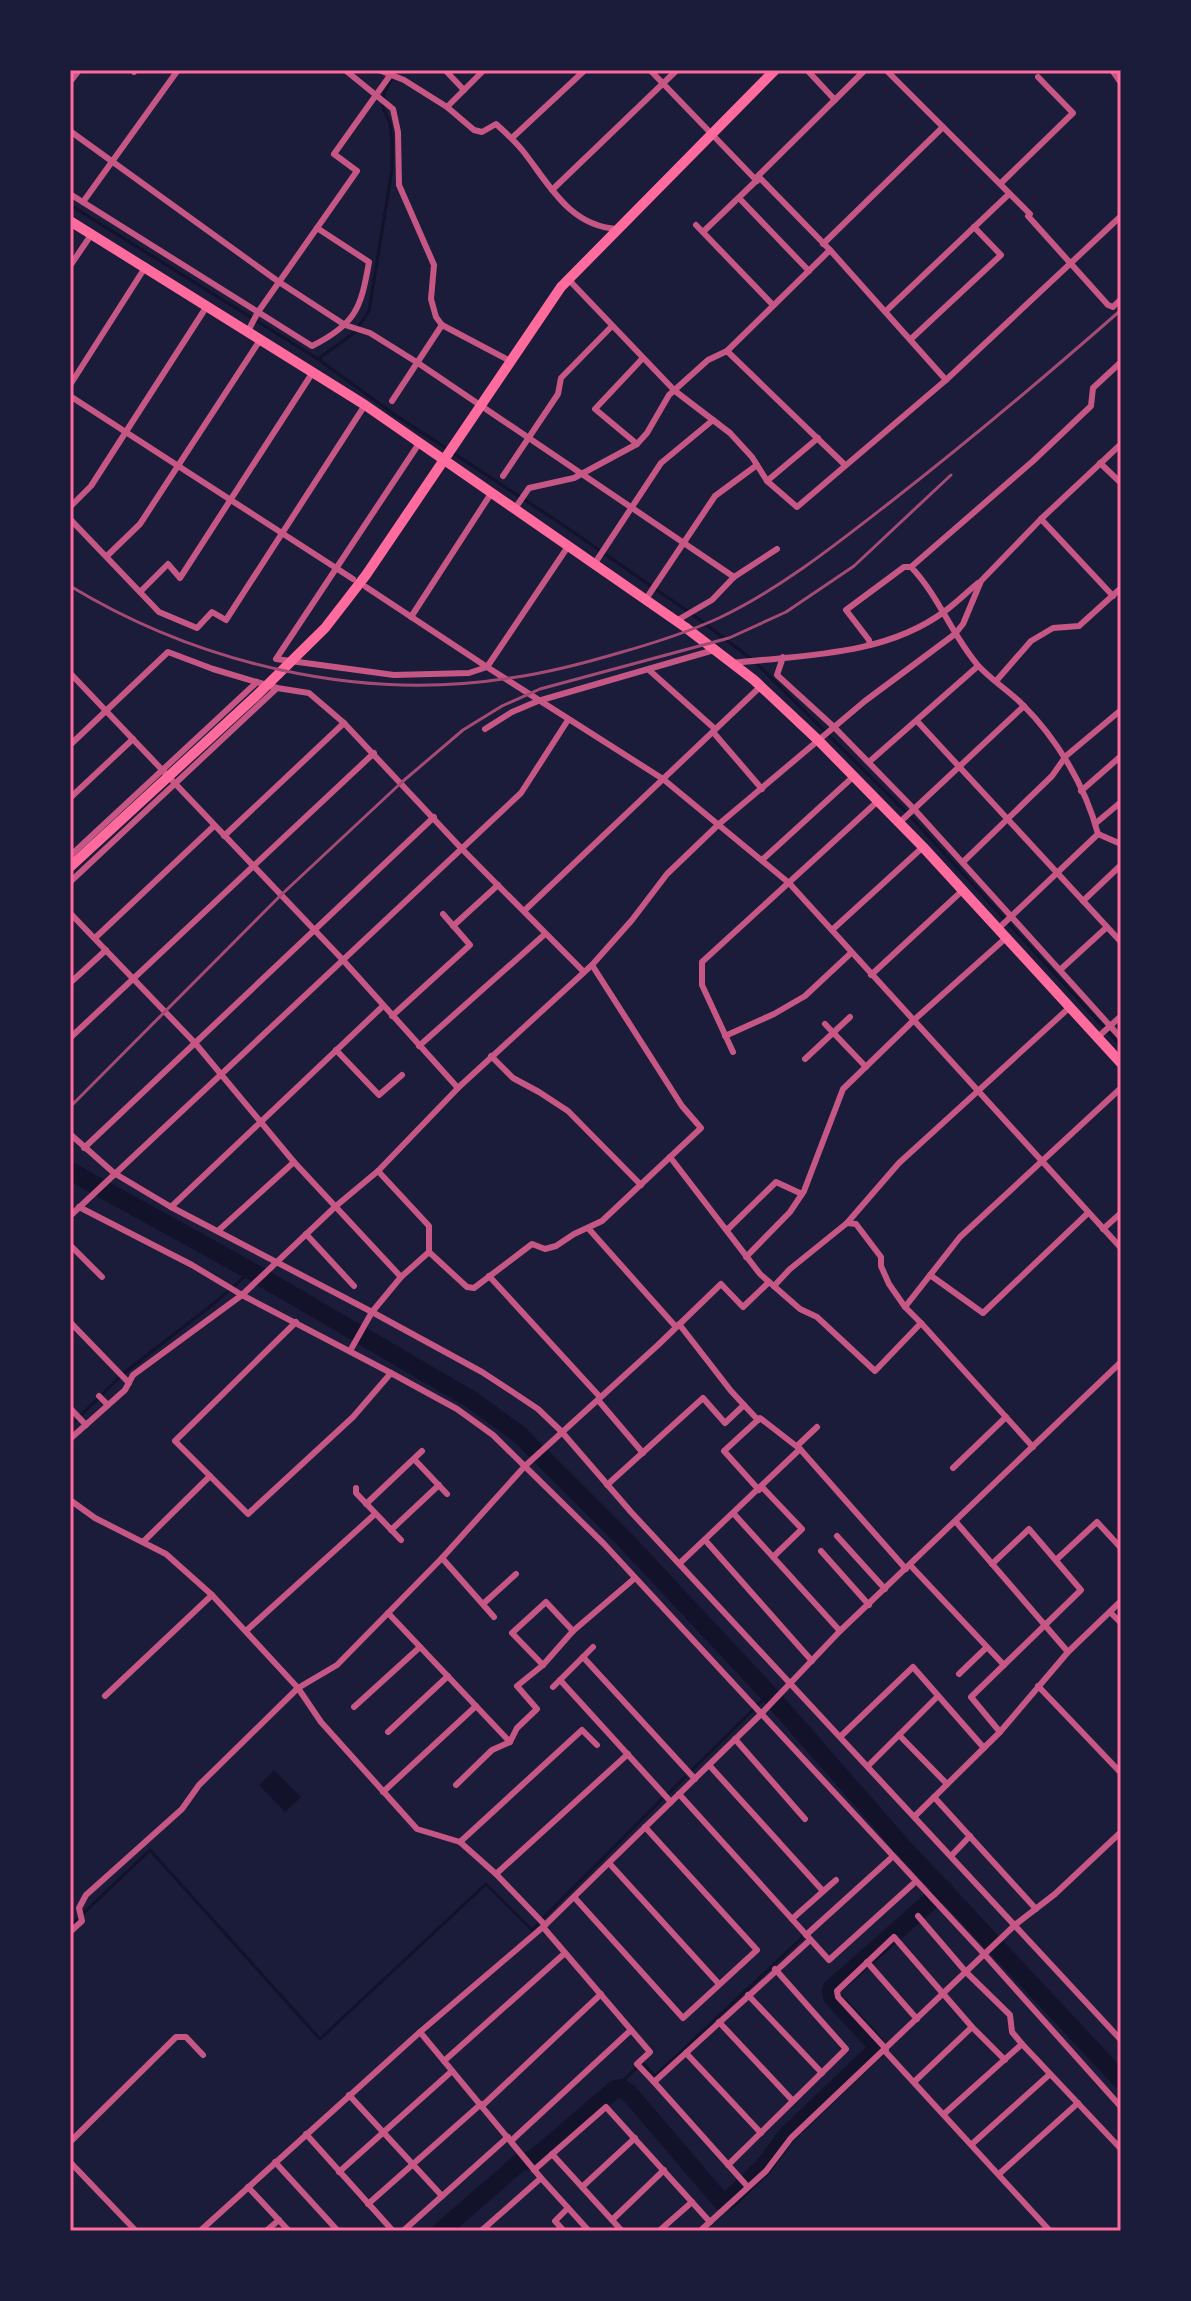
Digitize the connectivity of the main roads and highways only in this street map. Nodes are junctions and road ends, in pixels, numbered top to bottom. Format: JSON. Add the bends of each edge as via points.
{"nodes":[{"id":1,"x":775,"y":70,"type":"edge"},
{"id":2,"x":70,"y":221,"type":"edge"},
{"id":3,"x":448,"y":453,"type":"junction"},
{"id":4,"x":70,"y":867,"type":"edge"},
{"id":5,"x":1121,"y":1063,"type":"edge"}],
"edges":[{"from":1,"to":3,"type":"main road","via":[[568,279]]},
{"from":2,"to":3,"type":"main road","via":[[208,305],[253,321],[260,340],[420,442]]},
{"from":3,"to":4,"type":"main road","via":[[343,606],[303,650]]},
{"from":3,"to":5,"type":"main road","via":[[492,492],[517,505],[761,686],[821,740],[963,890],[1007,925]]}]}
